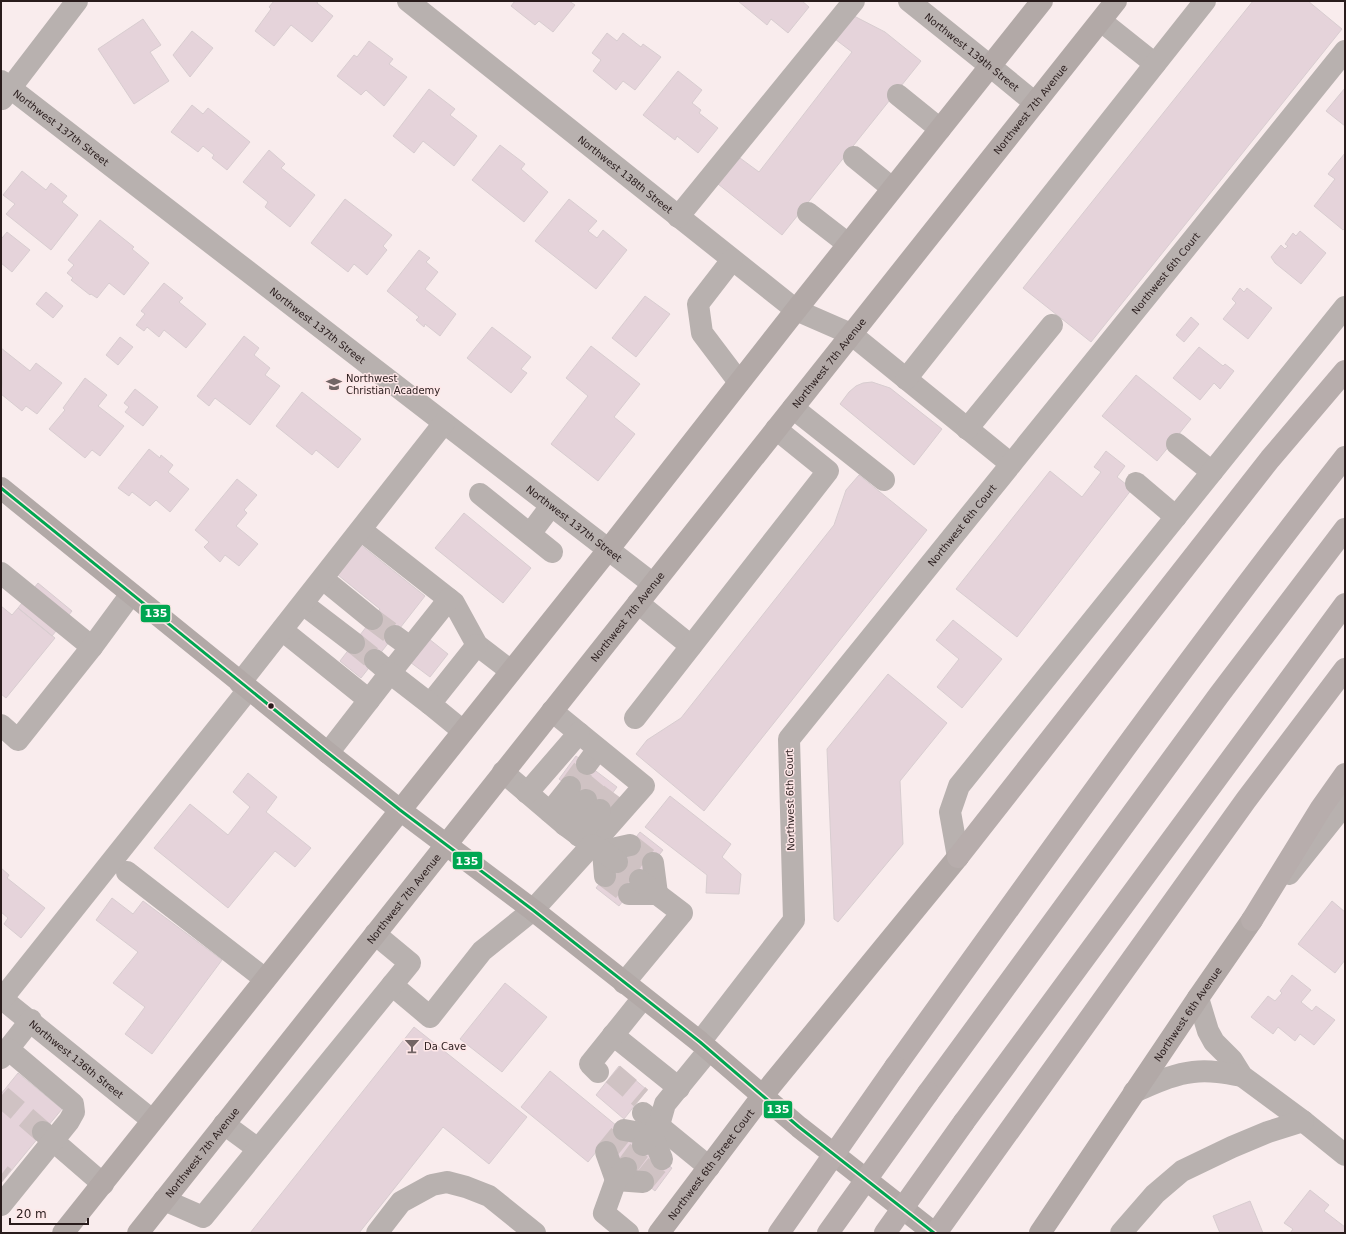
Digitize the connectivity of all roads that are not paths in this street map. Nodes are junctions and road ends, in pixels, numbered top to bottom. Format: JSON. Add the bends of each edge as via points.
{"nodes":[{"id":1,"x":77,"y":1,"type":"edge"},
{"id":2,"x":408,"y":1,"type":"edge"},
{"id":3,"x":854,"y":1,"type":"edge"},
{"id":4,"x":909,"y":1,"type":"edge"},
{"id":5,"x":1042,"y":1,"type":"edge"},
{"id":6,"x":1116,"y":1,"type":"edge"},
{"id":7,"x":1205,"y":1,"type":"edge"},
{"id":8,"x":1100,"y":21,"type":"junction"},
{"id":9,"x":1345,"y":51,"type":"edge"},
{"id":10,"x":1155,"y":64,"type":"junction"},
{"id":11,"x":990,"y":66,"type":"junction"},
{"id":12,"x":4,"y":90,"type":"edge"},
{"id":13,"x":898,"y":95,"type":"dead end"},
{"id":14,"x":1035,"y":103,"type":"junction"},
{"id":15,"x":940,"y":129,"type":"junction"},
{"id":16,"x":854,"y":157,"type":"dead end"},
{"id":17,"x":892,"y":188,"type":"junction"},
{"id":18,"x":808,"y":213,"type":"dead end"},
{"id":19,"x":678,"y":217,"type":"junction"},
{"id":20,"x":848,"y":244,"type":"junction"},
{"id":21,"x":732,"y":260,"type":"junction"},
{"id":22,"x":1345,"y":307,"type":"edge"},
{"id":23,"x":796,"y":310,"type":"junction"},
{"id":24,"x":1052,"y":325,"type":"dead end"},
{"id":25,"x":852,"y":334,"type":"junction"},
{"id":26,"x":1345,"y":371,"type":"edge"},
{"id":27,"x":906,"y":379,"type":"junction"},
{"id":28,"x":740,"y":382,"type":"junction"},
{"id":29,"x":793,"y":408,"type":"junction"},
{"id":30,"x":444,"y":423,"type":"junction"},
{"id":31,"x":967,"y":428,"type":"junction"},
{"id":32,"x":776,"y":429,"type":"junction"},
{"id":33,"x":1177,"y":444,"type":"dead end"},
{"id":34,"x":1345,"y":457,"type":"edge"},
{"id":35,"x":1011,"y":464,"type":"junction"},
{"id":36,"x":1212,"y":472,"type":"junction"},
{"id":37,"x":884,"y":480,"type":"dead end"},
{"id":38,"x":1136,"y":483,"type":"dead end"},
{"id":39,"x":1,"y":488,"type":"edge"},
{"id":40,"x":480,"y":494,"type":"dead end"},
{"id":41,"x":551,"y":506,"type":"junction"},
{"id":42,"x":1176,"y":516,"type":"junction"},
{"id":43,"x":1345,"y":529,"type":"edge"},
{"id":44,"x":361,"y":530,"type":"junction"},
{"id":45,"x":530,"y":534,"type":"junction"},
{"id":46,"x":608,"y":550,"type":"junction"},
{"id":47,"x":552,"y":552,"type":"dead end"},
{"id":48,"x":1,"y":574,"type":"edge"},
{"id":49,"x":323,"y":579,"type":"junction"},
{"id":50,"x":653,"y":584,"type":"junction"},
{"id":51,"x":131,"y":594,"type":"junction"},
{"id":52,"x":449,"y":599,"type":"junction"},
{"id":53,"x":638,"y":603,"type":"junction"},
{"id":54,"x":303,"y":604,"type":"junction"},
{"id":55,"x":1345,"y":604,"type":"edge"},
{"id":56,"x":372,"y":619,"type":"tunnel mouth"},
{"id":57,"x":282,"y":630,"type":"junction"},
{"id":58,"x":354,"y":643,"type":"tunnel mouth"},
{"id":59,"x":477,"y":645,"type":"junction"},
{"id":60,"x":691,"y":646,"type":"junction"},
{"id":61,"x":92,"y":647,"type":"junction"},
{"id":62,"x":382,"y":667,"type":"junction"},
{"id":63,"x":1345,"y":669,"type":"edge"},
{"id":64,"x":511,"y":671,"type":"junction"},
{"id":65,"x":244,"y":686,"type":"junction"},
{"id":66,"x":369,"y":700,"type":"junction"},
{"id":67,"x":430,"y":704,"type":"junction"},
{"id":68,"x":552,"y":711,"type":"junction"},
{"id":69,"x":635,"y":718,"type":"dead end"},
{"id":70,"x":1,"y":726,"type":"edge"},
{"id":71,"x":463,"y":731,"type":"junction"},
{"id":72,"x":579,"y":733,"type":"junction"},
{"id":73,"x":328,"y":753,"type":"junction"},
{"id":74,"x":503,"y":772,"type":"junction"},
{"id":75,"x":1345,"y":774,"type":"edge"},
{"id":76,"x":528,"y":793,"type":"junction"},
{"id":77,"x":1345,"y":804,"type":"edge"},
{"id":78,"x":400,"y":810,"type":"junction"},
{"id":79,"x":446,"y":844,"type":"junction"},
{"id":80,"x":592,"y":844,"type":"junction"},
{"id":81,"x":958,"y":857,"type":"junction"},
{"id":82,"x":127,"y":872,"type":"dead end"},
{"id":83,"x":657,"y":894,"type":"junction"},
{"id":84,"x":533,"y":910,"type":"junction"},
{"id":85,"x":1252,"y":920,"type":"junction"},
{"id":86,"x":375,"y":934,"type":"junction"},
{"id":87,"x":265,"y":979,"type":"junction"},
{"id":88,"x":624,"y":983,"type":"junction"},
{"id":89,"x":392,"y":985,"type":"junction"},
{"id":90,"x":2,"y":998,"type":"edge"},
{"id":91,"x":643,"y":998,"type":"junction"},
{"id":92,"x":1198,"y":998,"type":"junction"},
{"id":93,"x":30,"y":1020,"type":"junction"},
{"id":94,"x":613,"y":1035,"type":"junction"},
{"id":95,"x":705,"y":1046,"type":"junction"},
{"id":96,"x":5,"y":1054,"type":"edge"},
{"id":97,"x":1242,"y":1076,"type":"junction"},
{"id":98,"x":605,"y":1077,"type":"tunnel mouth"},
{"id":99,"x":679,"y":1088,"type":"junction"},
{"id":100,"x":1134,"y":1092,"type":"junction"},
{"id":101,"x":763,"y":1096,"type":"junction"},
{"id":102,"x":152,"y":1120,"type":"junction"},
{"id":103,"x":1303,"y":1121,"type":"junction"},
{"id":104,"x":642,"y":1122,"type":"junction"},
{"id":105,"x":224,"y":1124,"type":"junction"},
{"id":106,"x":48,"y":1136,"type":"junction"},
{"id":107,"x":258,"y":1149,"type":"junction"},
{"id":108,"x":606,"y":1152,"type":"dead end"},
{"id":109,"x":1345,"y":1154,"type":"edge"},
{"id":110,"x":662,"y":1160,"type":"dead end"},
{"id":111,"x":709,"y":1167,"type":"junction"},
{"id":112,"x":621,"y":1174,"type":"junction"},
{"id":113,"x":643,"y":1182,"type":"dead end"},
{"id":114,"x":103,"y":1184,"type":"junction"},
{"id":115,"x":164,"y":1200,"type":"junction"},
{"id":116,"x":1,"y":1205,"type":"edge"},
{"id":117,"x":63,"y":1233,"type":"edge"},
{"id":118,"x":138,"y":1233,"type":"edge"},
{"id":119,"x":377,"y":1233,"type":"edge"},
{"id":120,"x":535,"y":1233,"type":"edge"},
{"id":121,"x":628,"y":1233,"type":"edge"},
{"id":122,"x":659,"y":1233,"type":"edge"},
{"id":123,"x":778,"y":1233,"type":"edge"},
{"id":124,"x":828,"y":1233,"type":"edge"},
{"id":125,"x":885,"y":1233,"type":"edge"},
{"id":126,"x":935,"y":1233,"type":"edge"},
{"id":127,"x":1040,"y":1233,"type":"edge"},
{"id":128,"x":1121,"y":1233,"type":"edge"}],
"edges":[{"from":1,"to":12,"type":"street"},
{"from":2,"to":19,"type":"street","name":"Northwest 138th Street"},
{"from":3,"to":19,"type":"street"},
{"from":4,"to":11,"type":"street","name":"Northwest 139th Street"},
{"from":5,"to":11,"type":"main road"},
{"from":6,"to":8,"type":"main road","name":"Northwest 7th Avenue"},
{"from":7,"to":10,"type":"street"},
{"from":8,"to":10,"type":"street"},
{"from":8,"to":14,"type":"main road","name":"Northwest 7th Avenue"},
{"from":9,"to":35,"type":"street","name":"Northwest 6th Court"},
{"from":10,"to":27,"type":"street"},
{"from":11,"to":14,"type":"street","name":"Northwest 139th Street"},
{"from":11,"to":15,"type":"main road"},
{"from":12,"to":30,"type":"street","name":"Northwest 137th Street"},
{"from":13,"to":15,"type":"street"},
{"from":14,"to":25,"type":"main road","name":"Northwest 7th Avenue"},
{"from":15,"to":17,"type":"main road"},
{"from":16,"to":17,"type":"street"},
{"from":17,"to":20,"type":"main road"},
{"from":18,"to":20,"type":"street"},
{"from":19,"to":21,"type":"street","name":"Northwest 138th Street"},
{"from":20,"to":23,"type":"main road"},
{"from":21,"to":23,"type":"street","name":"Northwest 138th Street"},
{"from":21,"to":28,"type":"street","via":[[698,304],[702,333]]},
{"from":22,"to":36,"type":"street"},
{"from":23,"to":25,"type":"street","name":"Northwest 138th Street"},
{"from":23,"to":28,"type":"main road"},
{"from":24,"to":31,"type":"street"},
{"from":25,"to":27,"type":"street","name":"Northwest 138th Street"},
{"from":25,"to":29,"type":"main road","name":"Northwest 7th Avenue"},
{"from":26,"to":81,"type":"highway","via":[[1270,459]]},
{"from":27,"to":31,"type":"street","name":"Northwest 138th Street"},
{"from":28,"to":46,"type":"main road"},
{"from":29,"to":32,"type":"main road","name":"Northwest 7th Avenue"},
{"from":29,"to":37,"type":"street"},
{"from":30,"to":41,"type":"street","name":"Northwest 137th Street"},
{"from":30,"to":44,"type":"street"},
{"from":31,"to":35,"type":"street","name":"Northwest 138th Street"},
{"from":32,"to":50,"type":"main road","name":"Northwest 7th Avenue"},
{"from":32,"to":60,"type":"street","via":[[828,471]]},
{"from":33,"to":36,"type":"street"},
{"from":34,"to":123,"type":"highway","bridge":true,"via":[[1069,824]]},
{"from":35,"to":95,"type":"street","name":"Northwest 6th Court","via":[[789,739],[794,920]]},
{"from":36,"to":42,"type":"street"},
{"from":38,"to":42,"type":"street"},
{"from":39,"to":51,"type":"main road"},
{"from":40,"to":45,"type":"street"},
{"from":41,"to":45,"type":"street"},
{"from":41,"to":46,"type":"street","name":"Northwest 137th Street"},
{"from":42,"to":81,"type":"street","via":[[959,786],[950,812]]},
{"from":43,"to":124,"type":"highway","bridge":true,"via":[[1219,695]]},
{"from":44,"to":49,"type":"street"},
{"from":44,"to":52,"type":"street"},
{"from":45,"to":47,"type":"street"},
{"from":46,"to":50,"type":"street","name":"Northwest 137th Street"},
{"from":46,"to":64,"type":"main road"},
{"from":48,"to":61,"type":"street"},
{"from":49,"to":54,"type":"street"},
{"from":49,"to":56,"type":"street"},
{"from":50,"to":53,"type":"main road","name":"Northwest 7th Avenue"},
{"from":51,"to":61,"type":"street"},
{"from":51,"to":65,"type":"main road"},
{"from":52,"to":59,"type":"street","via":[[454,603]]},
{"from":52,"to":62,"type":"street","via":[[402,642]]},
{"from":53,"to":60,"type":"street"},
{"from":53,"to":68,"type":"main road","name":"Northwest 7th Avenue"},
{"from":54,"to":57,"type":"street"},
{"from":54,"to":58,"type":"street"},
{"from":55,"to":125,"type":"highway","bridge":true},
{"from":57,"to":65,"type":"street"},
{"from":57,"to":66,"type":"street"},
{"from":59,"to":64,"type":"street"},
{"from":59,"to":67,"type":"street"},
{"from":60,"to":69,"type":"street"},
{"from":61,"to":70,"type":"street","via":[[18,740]]},
{"from":62,"to":66,"type":"street"},
{"from":62,"to":67,"type":"street"},
{"from":63,"to":126,"type":"highway","via":[[1246,800]]},
{"from":64,"to":71,"type":"main road"},
{"from":65,"to":73,"type":"main road"},
{"from":65,"to":90,"type":"street"},
{"from":66,"to":73,"type":"street"},
{"from":67,"to":71,"type":"street"},
{"from":68,"to":72,"type":"street"},
{"from":68,"to":74,"type":"main road","name":"Northwest 7th Avenue"},
{"from":71,"to":78,"type":"main road"},
{"from":72,"to":76,"type":"street"},
{"from":72,"to":80,"type":"street","via":[[593,757],[616,775],[644,786]]},
{"from":73,"to":78,"type":"main road"},
{"from":74,"to":76,"type":"street"},
{"from":74,"to":79,"type":"main road","name":"Northwest 7th Avenue"},
{"from":75,"to":85,"type":"highway"},
{"from":76,"to":80,"type":"street"},
{"from":77,"to":85,"type":"street","name":"Northwest 6th Avenue"},
{"from":78,"to":79,"type":"main road"},
{"from":78,"to":87,"type":"main road"},
{"from":79,"to":84,"type":"main road"},
{"from":79,"to":86,"type":"main road","name":"Northwest 7th Avenue"},
{"from":80,"to":80,"type":"street","via":[[585,799]]},
{"from":80,"to":84,"type":"street"},
{"from":81,"to":101,"type":"main road"},
{"from":82,"to":87,"type":"street"},
{"from":83,"to":83,"type":"street","via":[[641,879]]},
{"from":83,"to":88,"type":"street","via":[[682,913]]},
{"from":84,"to":88,"type":"main road"},
{"from":84,"to":89,"type":"street","via":[[482,951],[430,1017]]},
{"from":85,"to":92,"type":"main road","name":"Northwest 6th Avenue"},
{"from":86,"to":89,"type":"street","via":[[410,963]]},
{"from":86,"to":105,"type":"main road","name":"Northwest 7th Avenue"},
{"from":87,"to":102,"type":"main road"},
{"from":88,"to":91,"type":"main road"},
{"from":89,"to":107,"type":"street"},
{"from":90,"to":93,"type":"street","name":"Northwest 136th Street"},
{"from":91,"to":94,"type":"street"},
{"from":91,"to":95,"type":"main road"},
{"from":92,"to":97,"type":"street","via":[[1214,1042],[1232,1060]]},
{"from":92,"to":100,"type":"main road","name":"Northwest 6th Avenue"},
{"from":93,"to":96,"type":"street"},
{"from":93,"to":102,"type":"street","name":"Northwest 136th Street"},
{"from":94,"to":98,"type":"street","via":[[590,1064]]},
{"from":94,"to":99,"type":"street"},
{"from":95,"to":99,"type":"street","name":"Northwest 6th Court"},
{"from":95,"to":101,"type":"main road"},
{"from":96,"to":106,"type":"street","via":[[73,1104],[74,1112],[69,1121]]},
{"from":97,"to":100,"type":"street","via":[[1219,1072],[1193,1072]]},
{"from":97,"to":103,"type":"street"},
{"from":99,"to":104,"type":"street","name":"Northwest 6th Court","via":[[665,1104]]},
{"from":100,"to":127,"type":"main road","name":"Northwest 6th Avenue"},
{"from":101,"to":111,"type":"main road","name":"Northwest 6th Street Court"},
{"from":101,"to":126,"type":"main road"},
{"from":102,"to":114,"type":"main road"},
{"from":103,"to":109,"type":"street"},
{"from":103,"to":128,"type":"street","via":[[1246,1141],[1182,1171],[1155,1194]]},
{"from":104,"to":110,"type":"street"},
{"from":104,"to":111,"type":"street"},
{"from":105,"to":107,"type":"street"},
{"from":105,"to":115,"type":"main road","name":"Northwest 7th Avenue"},
{"from":106,"to":114,"type":"street"},
{"from":106,"to":116,"type":"street","via":[[10,1183]]},
{"from":107,"to":115,"type":"street","via":[[203,1216]]},
{"from":108,"to":112,"type":"street"},
{"from":111,"to":122,"type":"main road","name":"Northwest 6th Street Court"},
{"from":112,"to":113,"type":"street"},
{"from":112,"to":121,"type":"street","via":[[604,1213]]},
{"from":114,"to":117,"type":"main road"},
{"from":115,"to":118,"type":"main road","name":"Northwest 7th Avenue"},
{"from":119,"to":120,"type":"street","via":[[401,1202],[432,1185],[447,1182],[489,1196]]}]}
